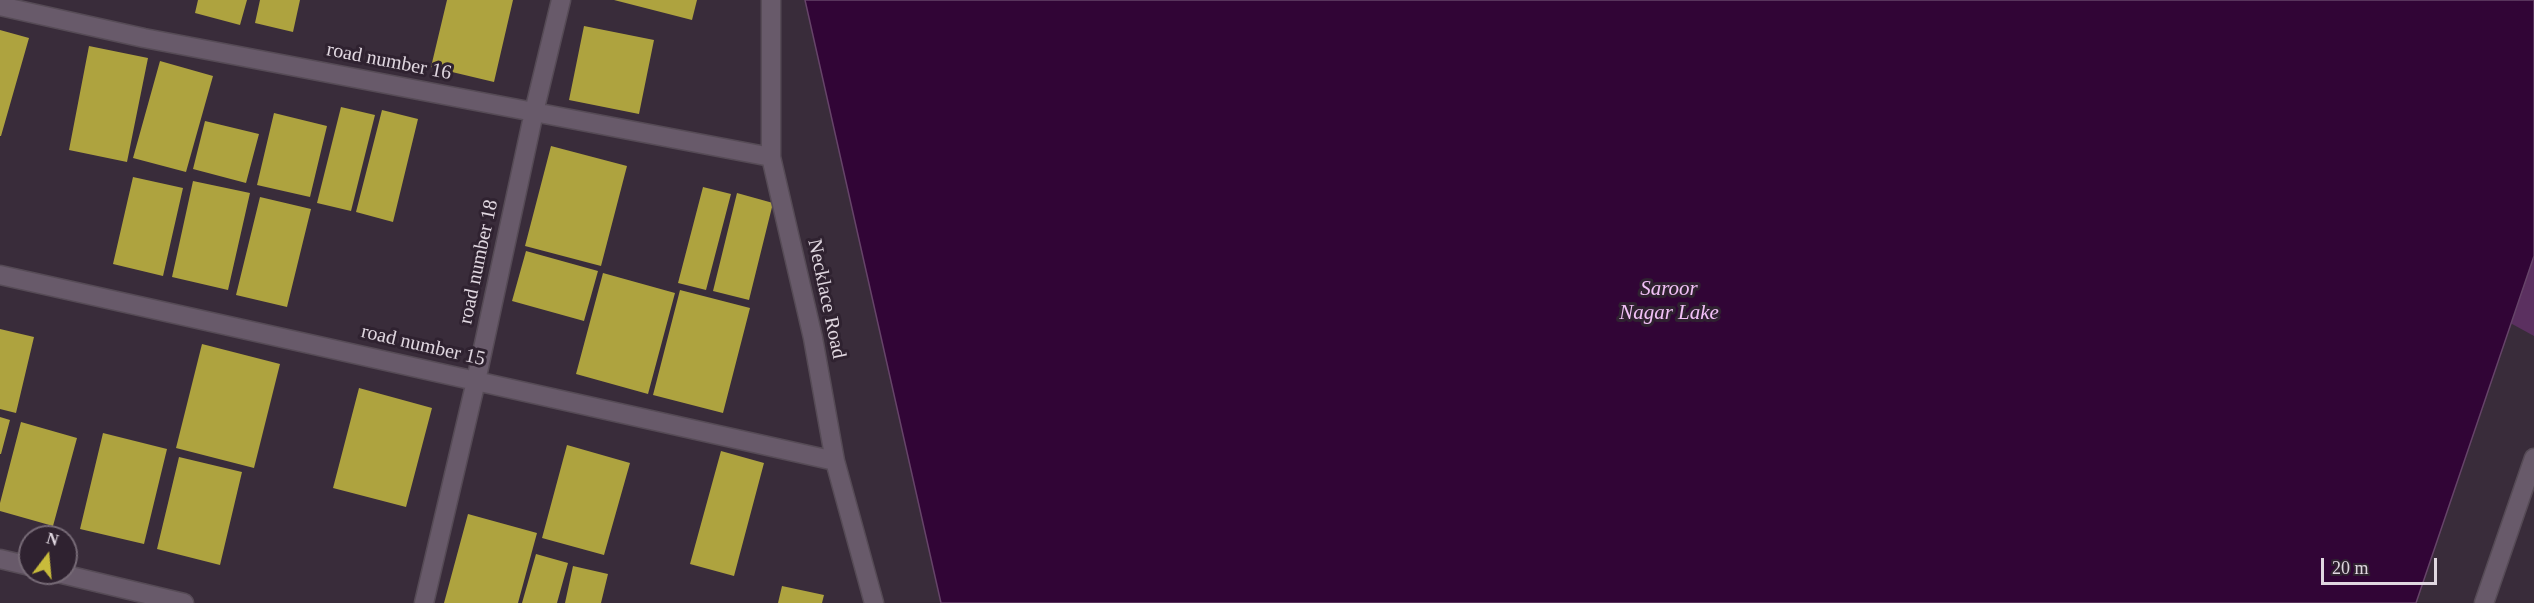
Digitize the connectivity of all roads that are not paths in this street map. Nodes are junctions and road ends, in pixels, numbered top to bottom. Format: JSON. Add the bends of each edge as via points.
{"nodes":[{"id":1,"x":561,"y":0,"type":"edge"},
{"id":2,"x":771,"y":0,"type":"edge"},
{"id":3,"x":0,"y":6,"type":"edge"},
{"id":4,"x":534,"y":112,"type":"junction"},
{"id":5,"x":771,"y":157,"type":"junction"},
{"id":6,"x":0,"y":275,"type":"edge"},
{"id":7,"x":476,"y":381,"type":"junction"},
{"id":8,"x":2534,"y":458,"type":"edge"},
{"id":9,"x":835,"y":461,"type":"junction"},
{"id":10,"x":0,"y":559,"type":"edge"},
{"id":11,"x":18,"y":563,"type":"edge"},
{"id":12,"x":78,"y":578,"type":"edge"},
{"id":13,"x":184,"y":603,"type":"edge"},
{"id":14,"x":424,"y":603,"type":"edge"},
{"id":15,"x":874,"y":603,"type":"edge"},
{"id":16,"x":2484,"y":603,"type":"edge"}],
"edges":[{"from":1,"to":4,"type":"street","name":"road number 18"},
{"from":2,"to":5,"type":"street","name":"Necklace Road"},
{"from":3,"to":4,"type":"street","name":"road number 16","via":[[144,38]]},
{"from":4,"to":5,"type":"street","name":"road number 16"},
{"from":4,"to":7,"type":"street","name":"road number 18"},
{"from":5,"to":9,"type":"street","name":"Necklace Road","via":[[813,338]]},
{"from":6,"to":7,"type":"street","name":"road number 15"},
{"from":7,"to":9,"type":"street","name":"road number 15"},
{"from":7,"to":14,"type":"street","name":"road number 18"},
{"from":8,"to":16,"type":"street"},
{"from":9,"to":15,"type":"street","name":"Necklace Road"},
{"from":10,"to":11,"type":"street"},
{"from":12,"to":13,"type":"street"}]}
